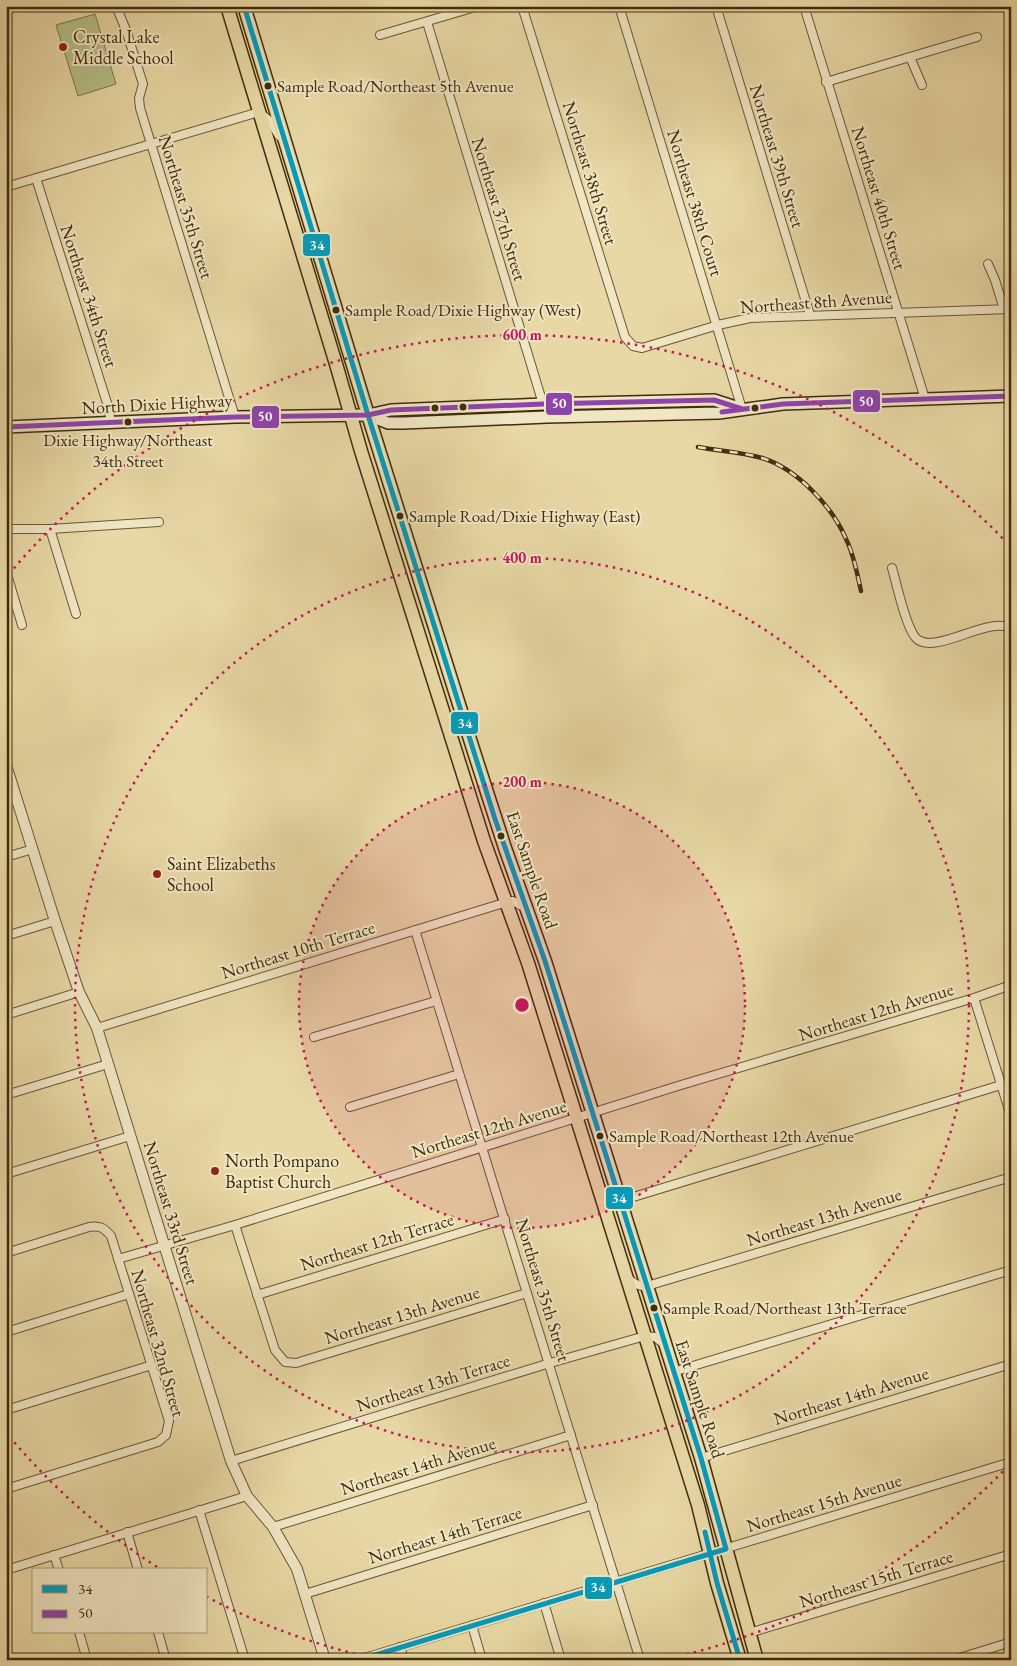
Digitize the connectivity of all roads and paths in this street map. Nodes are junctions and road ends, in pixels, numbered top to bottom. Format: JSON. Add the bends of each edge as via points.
{"nodes":[{"id":1,"x":116,"y":6,"type":"edge"},
{"id":2,"x":227,"y":6,"type":"edge"},
{"id":3,"x":244,"y":6,"type":"edge"},
{"id":4,"x":479,"y":6,"type":"edge"},
{"id":5,"x":522,"y":6,"type":"edge"},
{"id":6,"x":618,"y":6,"type":"edge"},
{"id":7,"x":716,"y":6,"type":"edge"},
{"id":8,"x":804,"y":6,"type":"edge"},
{"id":9,"x":427,"y":22,"type":"junction"},
{"id":10,"x":380,"y":35,"type":"dead end"},
{"id":11,"x":977,"y":37,"type":"dead end"},
{"id":12,"x":242,"y":55,"type":"junction"},
{"id":13,"x":910,"y":57,"type":"junction"},
{"id":14,"x":826,"y":82,"type":"junction"},
{"id":15,"x":922,"y":85,"type":"dead end"},
{"id":16,"x":274,"y":105,"type":"junction"},
{"id":17,"x":259,"y":112,"type":"junction"},
{"id":18,"x":151,"y":143,"type":"junction"},
{"id":19,"x":286,"y":148,"type":"junction"},
{"id":20,"x":36,"y":178,"type":"junction"},
{"id":21,"x":6,"y":188,"type":"edge"},
{"id":22,"x":988,"y":264,"type":"dead end"},
{"id":23,"x":1007,"y":309,"type":"edge"},
{"id":24,"x":898,"y":312,"type":"junction"},
{"id":25,"x":810,"y":315,"type":"junction"},
{"id":26,"x":718,"y":326,"type":"junction"},
{"id":27,"x":633,"y":346,"type":"joint"},
{"id":28,"x":1011,"y":396,"type":"edge"},
{"id":29,"x":925,"y":399,"type":"junction"},
{"id":30,"x":543,"y":404,"type":"junction"},
{"id":31,"x":742,"y":409,"type":"junction"},
{"id":32,"x":350,"y":415,"type":"junction"},
{"id":33,"x":368,"y":415,"type":"junction"},
{"id":34,"x":235,"y":418,"type":"junction"},
{"id":35,"x":111,"y":423,"type":"junction"},
{"id":36,"x":6,"y":428,"type":"edge"},
{"id":37,"x":159,"y":522,"type":"dead end"},
{"id":38,"x":6,"y":529,"type":"edge"},
{"id":39,"x":50,"y":529,"type":"junction"},
{"id":40,"x":892,"y":568,"type":"dead end"},
{"id":41,"x":6,"y":571,"type":"edge"},
{"id":42,"x":76,"y":614,"type":"dead end"},
{"id":43,"x":22,"y":625,"type":"dead end"},
{"id":44,"x":1011,"y":628,"type":"edge"},
{"id":45,"x":420,"y":634,"type":"junction"},
{"id":46,"x":442,"y":649,"type":"junction"},
{"id":47,"x":6,"y":765,"type":"edge"},
{"id":48,"x":33,"y":849,"type":"junction"},
{"id":49,"x":6,"y":857,"type":"edge"},
{"id":50,"x":499,"y":880,"type":"junction"},
{"id":51,"x":520,"y":888,"type":"junction"},
{"id":52,"x":507,"y":902,"type":"junction"},
{"id":53,"x":528,"y":909,"type":"junction"},
{"id":54,"x":55,"y":921,"type":"junction"},
{"id":55,"x":415,"y":930,"type":"junction"},
{"id":56,"x":6,"y":936,"type":"edge"},
{"id":57,"x":1011,"y":985,"type":"edge"},
{"id":58,"x":79,"y":992,"type":"junction"},
{"id":59,"x":974,"y":998,"type":"junction"},
{"id":60,"x":436,"y":1001,"type":"junction"},
{"id":61,"x":6,"y":1015,"type":"edge"},
{"id":62,"x":97,"y":1028,"type":"junction"},
{"id":63,"x":314,"y":1037,"type":"dead end"},
{"id":64,"x":108,"y":1064,"type":"junction"},
{"id":65,"x":459,"y":1074,"type":"junction"},
{"id":66,"x":1001,"y":1085,"type":"junction"},
{"id":67,"x":6,"y":1095,"type":"edge"},
{"id":68,"x":350,"y":1106,"type":"dead end"},
{"id":69,"x":592,"y":1113,"type":"junction"},
{"id":70,"x":1011,"y":1116,"type":"edge"},
{"id":71,"x":577,"y":1118,"type":"junction"},
{"id":72,"x":130,"y":1136,"type":"junction"},
{"id":73,"x":482,"y":1147,"type":"junction"},
{"id":74,"x":6,"y":1174,"type":"edge"},
{"id":75,"x":1011,"y":1176,"type":"edge"},
{"id":76,"x":620,"y":1201,"type":"junction"},
{"id":77,"x":505,"y":1219,"type":"junction"},
{"id":78,"x":235,"y":1225,"type":"junction"},
{"id":79,"x":165,"y":1244,"type":"junction"},
{"id":80,"x":6,"y":1253,"type":"edge"},
{"id":81,"x":118,"y":1259,"type":"junction"},
{"id":82,"x":1011,"y":1270,"type":"edge"},
{"id":83,"x":627,"y":1277,"type":"junction"},
{"id":84,"x":647,"y":1286,"type":"junction"},
{"id":85,"x":527,"y":1293,"type":"junction"},
{"id":86,"x":129,"y":1294,"type":"junction"},
{"id":87,"x":257,"y":1294,"type":"junction"},
{"id":88,"x":6,"y":1332,"type":"edge"},
{"id":89,"x":645,"y":1336,"type":"junction"},
{"id":90,"x":665,"y":1345,"type":"junction"},
{"id":91,"x":550,"y":1363,"type":"junction"},
{"id":92,"x":1011,"y":1364,"type":"edge"},
{"id":93,"x":152,"y":1365,"type":"junction"},
{"id":94,"x":673,"y":1372,"type":"junction"},
{"id":95,"x":6,"y":1410,"type":"edge"},
{"id":96,"x":571,"y":1435,"type":"junction"},
{"id":97,"x":701,"y":1458,"type":"junction"},
{"id":98,"x":231,"y":1460,"type":"junction"},
{"id":99,"x":1011,"y":1462,"type":"edge"},
{"id":100,"x":6,"y":1489,"type":"edge"},
{"id":101,"x":247,"y":1496,"type":"junction"},
{"id":102,"x":593,"y":1505,"type":"junction"},
{"id":103,"x":200,"y":1510,"type":"junction"},
{"id":104,"x":273,"y":1527,"type":"junction"},
{"id":105,"x":127,"y":1532,"type":"junction"},
{"id":106,"x":726,"y":1549,"type":"junction"},
{"id":107,"x":710,"y":1554,"type":"junction"},
{"id":108,"x":1011,"y":1554,"type":"edge"},
{"id":109,"x":54,"y":1555,"type":"junction"},
{"id":110,"x":58,"y":1568,"type":"edge"},
{"id":111,"x":137,"y":1568,"type":"edge"},
{"id":112,"x":6,"y":1570,"type":"edge"},
{"id":113,"x":617,"y":1580,"type":"junction"},
{"id":114,"x":305,"y":1594,"type":"junction"},
{"id":115,"x":544,"y":1603,"type":"junction"},
{"id":116,"x":472,"y":1625,"type":"junction"},
{"id":117,"x":749,"y":1633,"type":"junction"},
{"id":118,"x":80,"y":1634,"type":"edge"},
{"id":119,"x":159,"y":1634,"type":"edge"},
{"id":120,"x":1011,"y":1642,"type":"edge"},
{"id":121,"x":400,"y":1647,"type":"junction"},
{"id":122,"x":6,"y":1653,"type":"edge"},
{"id":123,"x":8,"y":1660,"type":"edge"},
{"id":124,"x":87,"y":1660,"type":"edge"},
{"id":125,"x":166,"y":1660,"type":"edge"},
{"id":126,"x":245,"y":1660,"type":"edge"},
{"id":127,"x":325,"y":1660,"type":"edge"},
{"id":128,"x":358,"y":1660,"type":"edge"},
{"id":129,"x":404,"y":1660,"type":"edge"},
{"id":130,"x":482,"y":1660,"type":"edge"},
{"id":131,"x":561,"y":1660,"type":"edge"},
{"id":132,"x":640,"y":1660,"type":"edge"},
{"id":133,"x":740,"y":1660,"type":"edge"},
{"id":134,"x":757,"y":1660,"type":"edge"},
{"id":135,"x":953,"y":1660,"type":"edge"}],
"edges":[{"from":1,"to":18,"type":"street","name":"Northeast 35th Street","via":[[143,84],[140,108]]},
{"from":2,"to":12,"type":"main road","name":"East Sample Road"},
{"from":3,"to":16,"type":"main road","name":"East Sample Road"},
{"from":4,"to":9,"type":"street"},
{"from":5,"to":27,"type":"street","name":"Northeast 38th Street","via":[[625,337]]},
{"from":6,"to":26,"type":"street","name":"Northeast 38th Court"},
{"from":7,"to":25,"type":"street","name":"Northeast 39th Street"},
{"from":8,"to":14,"type":"street","name":"Northeast 40th Street"},
{"from":9,"to":10,"type":"street"},
{"from":9,"to":30,"type":"street","name":"Northeast 37th Street"},
{"from":11,"to":13,"type":"street"},
{"from":12,"to":16,"type":"main road","via":[[252,68],[263,100]]},
{"from":12,"to":17,"type":"main road","name":"East Sample Road"},
{"from":13,"to":14,"type":"street"},
{"from":13,"to":15,"type":"street"},
{"from":14,"to":24,"type":"street","name":"Northeast 40th Street"},
{"from":16,"to":19,"type":"main road","name":"East Sample Road"},
{"from":17,"to":18,"type":"street"},
{"from":17,"to":19,"type":"street","via":[[270,121]]},
{"from":17,"to":32,"type":"main road","name":"East Sample Road"},
{"from":18,"to":20,"type":"street"},
{"from":18,"to":34,"type":"street","name":"Northeast 35th Street"},
{"from":19,"to":33,"type":"main road","name":"East Sample Road"},
{"from":20,"to":21,"type":"street"},
{"from":20,"to":35,"type":"street","name":"Northeast 34th Street"},
{"from":22,"to":23,"type":"street"},
{"from":23,"to":24,"type":"street","name":"Northeast 8th Avenue"},
{"from":24,"to":25,"type":"street","name":"Northeast 8th Avenue"},
{"from":24,"to":29,"type":"street","name":"Northeast 40th Street"},
{"from":25,"to":26,"type":"street","name":"Northeast 8th Avenue","via":[[750,318]]},
{"from":26,"to":27,"type":"street","name":"Northeast 8th Avenue","via":[[642,348]]},
{"from":26,"to":31,"type":"street","name":"Northeast 38th Court"},
{"from":28,"to":29,"type":"main road","name":"North Dixie Highway"},
{"from":29,"to":31,"type":"main road","name":"North Dixie Highway","via":[[783,404]]},
{"from":30,"to":31,"type":"main road","name":"North Dixie Highway","via":[[714,400]]},
{"from":30,"to":33,"type":"main road","name":"North Dixie Highway","via":[[390,410]]},
{"from":31,"to":33,"type":"main road","name":"North Dixie Highway","via":[[719,413],[404,423],[388,423]]},
{"from":32,"to":33,"type":"main road","name":"North Dixie Highway"},
{"from":32,"to":34,"type":"main road","name":"North Dixie Highway"},
{"from":32,"to":45,"type":"main road","name":"East Sample Road"},
{"from":33,"to":46,"type":"main road","name":"East Sample Road"},
{"from":34,"to":35,"type":"main road","name":"North Dixie Highway"},
{"from":35,"to":36,"type":"main road","name":"North Dixie Highway"},
{"from":37,"to":39,"type":"street"},
{"from":38,"to":39,"type":"street"},
{"from":39,"to":42,"type":"street"},
{"from":40,"to":44,"type":"street","via":[[908,623],[915,637],[924,643],[940,642],[993,626]]},
{"from":41,"to":43,"type":"street"},
{"from":45,"to":46,"type":"main road","via":[[431,638]]},
{"from":45,"to":50,"type":"main road","name":"East Sample Road"},
{"from":46,"to":51,"type":"main road","name":"East Sample Road"},
{"from":47,"to":48,"type":"street","name":"Northeast 33rd Street"},
{"from":48,"to":49,"type":"street"},
{"from":48,"to":54,"type":"street","name":"Northeast 33rd Street"},
{"from":50,"to":51,"type":"main road","via":[[514,889]]},
{"from":50,"to":52,"type":"main road","name":"East Sample Road"},
{"from":51,"to":53,"type":"main road","name":"East Sample Road"},
{"from":52,"to":53,"type":"street"},
{"from":52,"to":55,"type":"street","name":"Northeast 10th Terrace"},
{"from":52,"to":71,"type":"main road","name":"East Sample Road"},
{"from":53,"to":69,"type":"main road","name":"East Sample Road"},
{"from":54,"to":56,"type":"street"},
{"from":54,"to":58,"type":"street","name":"Northeast 33rd Street"},
{"from":55,"to":60,"type":"street","name":"Northeast 35th Street"},
{"from":55,"to":62,"type":"street","name":"Northeast 10th Terrace"},
{"from":57,"to":59,"type":"street","name":"Northeast 12th Avenue"},
{"from":58,"to":61,"type":"street"},
{"from":58,"to":62,"type":"street","name":"Northeast 33rd Street"},
{"from":59,"to":66,"type":"street"},
{"from":59,"to":69,"type":"street","name":"Northeast 12th Avenue"},
{"from":60,"to":63,"type":"street"},
{"from":60,"to":65,"type":"street","name":"Northeast 35th Street"},
{"from":62,"to":64,"type":"street","name":"Northeast 33rd Street"},
{"from":64,"to":67,"type":"street"},
{"from":64,"to":72,"type":"street","name":"Northeast 33rd Street"},
{"from":65,"to":68,"type":"street"},
{"from":65,"to":73,"type":"street","name":"Northeast 35th Street"},
{"from":66,"to":70,"type":"street"},
{"from":66,"to":76,"type":"street"},
{"from":69,"to":71,"type":"street","name":"Northeast 12th Avenue"},
{"from":69,"to":76,"type":"main road","name":"East Sample Road"},
{"from":71,"to":73,"type":"street","name":"Northeast 12th Avenue"},
{"from":71,"to":83,"type":"main road","name":"East Sample Road"},
{"from":72,"to":74,"type":"street"},
{"from":72,"to":79,"type":"street","name":"Northeast 33rd Street"},
{"from":73,"to":77,"type":"street","name":"Northeast 35th Street"},
{"from":73,"to":78,"type":"street","name":"Northeast 12th Avenue"},
{"from":75,"to":84,"type":"street","name":"Northeast 13th Avenue"},
{"from":76,"to":84,"type":"main road","name":"East Sample Road"},
{"from":77,"to":85,"type":"street","name":"Northeast 35th Street"},
{"from":77,"to":87,"type":"street","name":"Northeast 12th Terrace"},
{"from":78,"to":79,"type":"street","name":"Northeast 12th Avenue"},
{"from":78,"to":87,"type":"street"},
{"from":79,"to":81,"type":"street","name":"Northeast 12th Avenue"},
{"from":79,"to":98,"type":"street","name":"Northeast 33rd Street"},
{"from":80,"to":81,"type":"street","name":"Northeast 32nd Street","via":[[98,1226],[111,1236]]},
{"from":81,"to":86,"type":"street","name":"Northeast 32nd Street"},
{"from":82,"to":94,"type":"street"},
{"from":83,"to":84,"type":"street","via":[[636,1285]]},
{"from":83,"to":89,"type":"main road","name":"East Sample Road"},
{"from":84,"to":90,"type":"main road","name":"East Sample Road"},
{"from":85,"to":87,"type":"street","name":"Northeast 13th Avenue","via":[[296,1363],[285,1362],[275,1350]]},
{"from":85,"to":91,"type":"street","name":"Northeast 35th Street"},
{"from":86,"to":88,"type":"street"},
{"from":86,"to":93,"type":"street","name":"Northeast 32nd Street"},
{"from":89,"to":90,"type":"street","via":[[654,1337]]},
{"from":89,"to":91,"type":"street","name":"Northeast 13th Terrace"},
{"from":89,"to":107,"type":"main road","name":"East Sample Road","via":[[698,1505]]},
{"from":90,"to":94,"type":"main road","name":"East Sample Road"},
{"from":91,"to":96,"type":"street","name":"Northeast 35th Street"},
{"from":91,"to":98,"type":"street","name":"Northeast 13th Terrace"},
{"from":92,"to":97,"type":"street","name":"Northeast 14th Avenue"},
{"from":93,"to":95,"type":"street"},
{"from":93,"to":100,"type":"street","name":"Northeast 32nd Street","via":[[168,1422],[166,1435],[158,1442]]},
{"from":94,"to":97,"type":"main road","name":"East Sample Road"},
{"from":96,"to":102,"type":"street","name":"Northeast 35th Street"},
{"from":96,"to":104,"type":"street","name":"Northeast 14th Avenue"},
{"from":97,"to":106,"type":"main road","name":"East Sample Road"},
{"from":98,"to":101,"type":"street","name":"Northeast 33rd Street"},
{"from":99,"to":106,"type":"street","name":"Northeast 15th Avenue"},
{"from":101,"to":103,"type":"street"},
{"from":101,"to":104,"type":"street","name":"Northeast 33rd Street"},
{"from":102,"to":113,"type":"street","name":"Northeast 35th Street"},
{"from":102,"to":114,"type":"street","name":"Northeast 14th Terrace"},
{"from":103,"to":105,"type":"street"},
{"from":103,"to":126,"type":"street"},
{"from":104,"to":114,"type":"street","name":"Northeast 33rd Street","via":[[297,1568]]},
{"from":105,"to":109,"type":"street"},
{"from":105,"to":111,"type":"street"},
{"from":106,"to":107,"type":"street","name":"Northeast 15th Avenue"},
{"from":106,"to":117,"type":"main road","name":"East Sample Road"},
{"from":107,"to":113,"type":"street","name":"Northeast 15th Avenue"},
{"from":107,"to":133,"type":"main road","name":"East Sample Road"},
{"from":108,"to":117,"type":"street","name":"Northeast 15th Terrace"},
{"from":109,"to":110,"type":"street"},
{"from":109,"to":112,"type":"street"},
{"from":113,"to":115,"type":"street","name":"Northeast 15th Avenue"},
{"from":113,"to":132,"type":"street","name":"Northeast 35th Street"},
{"from":114,"to":127,"type":"street","name":"Northeast 33rd Street"},
{"from":115,"to":116,"type":"street","name":"Northeast 15th Avenue"},
{"from":115,"to":131,"type":"street"},
{"from":116,"to":121,"type":"street","name":"Northeast 15th Avenue"},
{"from":116,"to":130,"type":"street"},
{"from":117,"to":134,"type":"main road","name":"East Sample Road"},
{"from":118,"to":124,"type":"street"},
{"from":119,"to":125,"type":"street"},
{"from":120,"to":135,"type":"street"},
{"from":121,"to":128,"type":"street","name":"Northeast 15th Avenue"},
{"from":121,"to":129,"type":"street"},
{"from":122,"to":123,"type":"street"}]}
